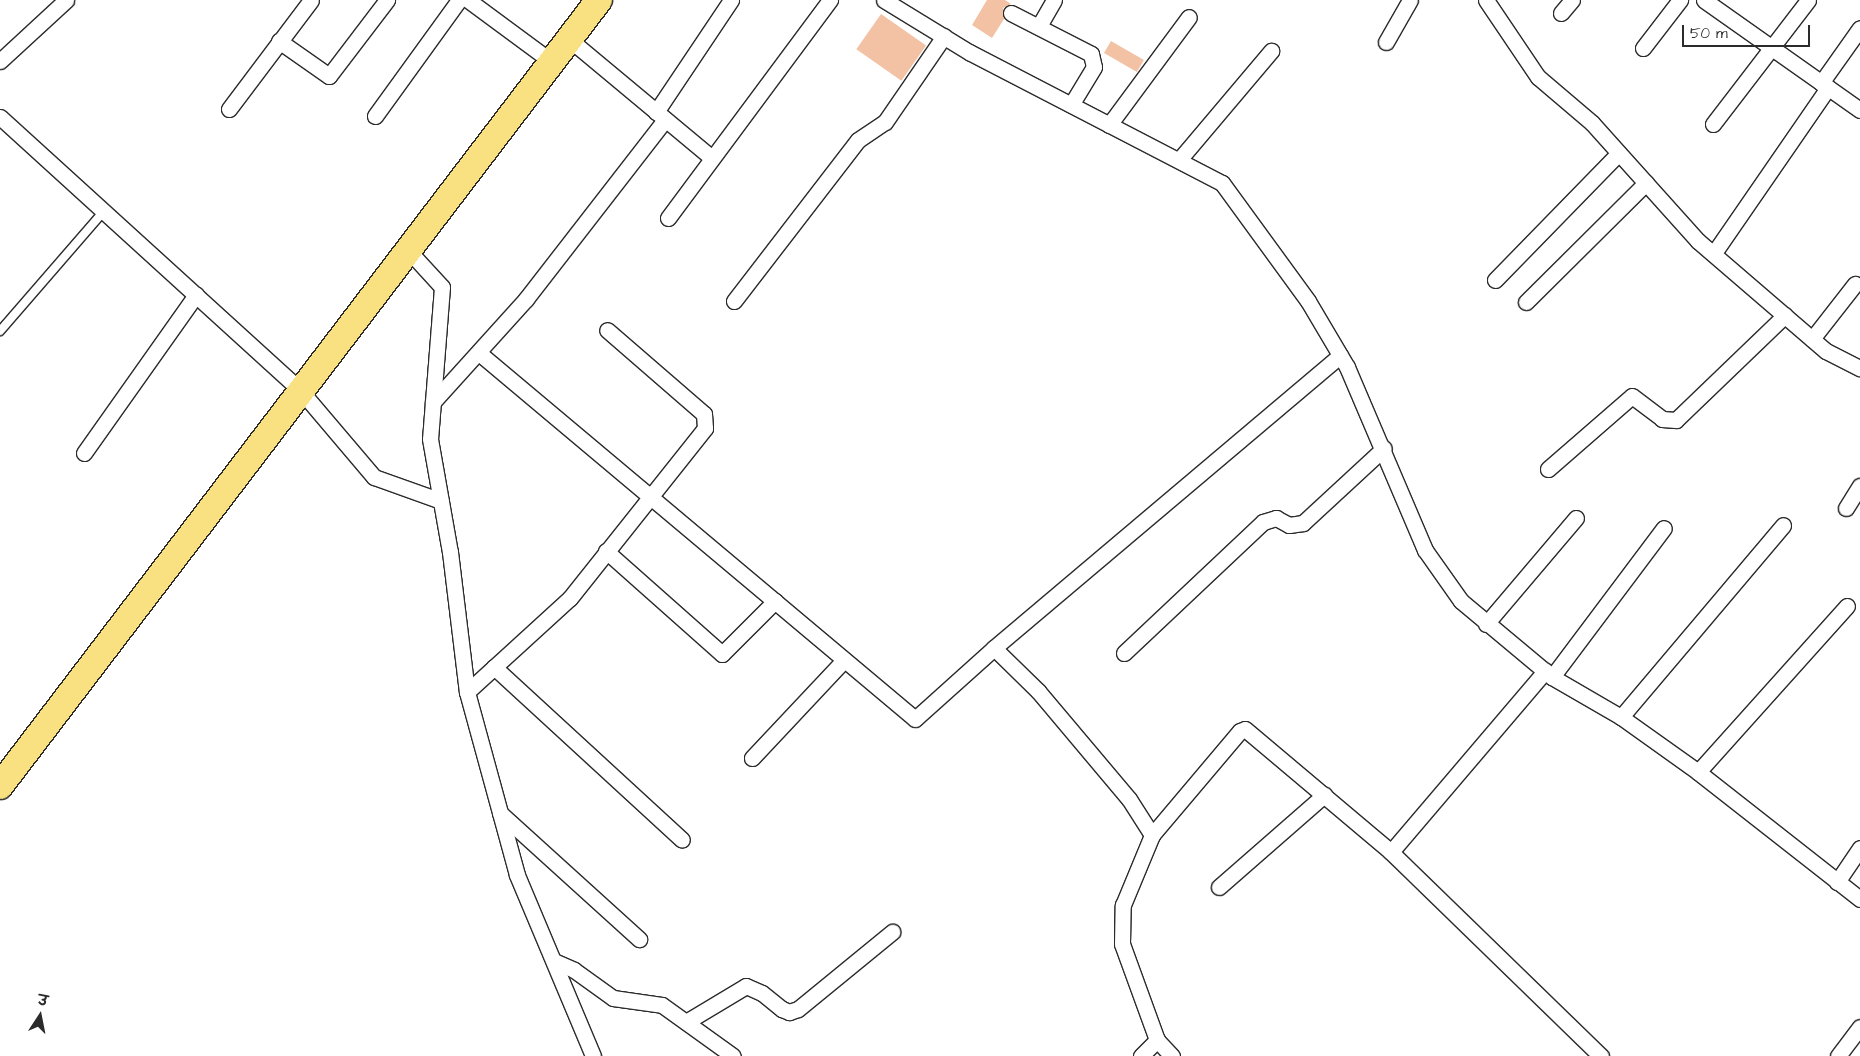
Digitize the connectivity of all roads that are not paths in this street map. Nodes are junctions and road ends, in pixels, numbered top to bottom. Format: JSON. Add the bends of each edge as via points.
{"nodes":[{"id":1,"x":66,"y":0,"type":"edge"},
{"id":2,"x":311,"y":0,"type":"edge"},
{"id":3,"x":387,"y":0,"type":"edge"},
{"id":4,"x":459,"y":0,"type":"edge"},
{"id":5,"x":468,"y":0,"type":"edge"},
{"id":6,"x":599,"y":0,"type":"edge"},
{"id":7,"x":731,"y":0,"type":"edge"},
{"id":8,"x":830,"y":0,"type":"edge"},
{"id":9,"x":884,"y":0,"type":"edge"},
{"id":10,"x":1054,"y":0,"type":"edge"},
{"id":11,"x":1410,"y":0,"type":"edge"},
{"id":12,"x":1486,"y":0,"type":"edge"},
{"id":13,"x":1572,"y":0,"type":"edge"},
{"id":14,"x":1680,"y":0,"type":"edge"},
{"id":15,"x":1704,"y":0,"type":"edge"},
{"id":16,"x":1808,"y":0,"type":"edge"},
{"id":17,"x":1011,"y":12,"type":"dead end"},
{"id":18,"x":1561,"y":13,"type":"dead end"},
{"id":19,"x":1189,"y":17,"type":"dead end"},
{"id":20,"x":1038,"y":26,"type":"junction"},
{"id":21,"x":1860,"y":28,"type":"edge"},
{"id":22,"x":944,"y":36,"type":"junction"},
{"id":23,"x":569,"y":39,"type":"junction"},
{"id":24,"x":279,"y":42,"type":"junction"},
{"id":25,"x":1386,"y":42,"type":"dead end"},
{"id":26,"x":1643,"y":48,"type":"dead end"},
{"id":27,"x":1771,"y":48,"type":"junction"},
{"id":28,"x":1271,"y":51,"type":"dead end"},
{"id":29,"x":0,"y":61,"type":"edge"},
{"id":30,"x":552,"y":62,"type":"junction"},
{"id":31,"x":1824,"y":85,"type":"junction"},
{"id":32,"x":1071,"y":105,"type":"junction"},
{"id":33,"x":229,"y":110,"type":"dead end"},
{"id":34,"x":1860,"y":110,"type":"edge"},
{"id":35,"x":375,"y":116,"type":"dead end"},
{"id":36,"x":660,"y":116,"type":"junction"},
{"id":37,"x":0,"y":117,"type":"edge"},
{"id":38,"x":1713,"y":124,"type":"dead end"},
{"id":39,"x":1109,"y":125,"type":"junction"},
{"id":40,"x":1619,"y":153,"type":"junction"},
{"id":41,"x":712,"y":158,"type":"junction"},
{"id":42,"x":1179,"y":160,"type":"junction"},
{"id":43,"x":1646,"y":184,"type":"junction"},
{"id":44,"x":104,"y":211,"type":"junction"},
{"id":45,"x":668,"y":218,"type":"dead end"},
{"id":46,"x":408,"y":250,"type":"junction"},
{"id":47,"x":1714,"y":253,"type":"junction"},
{"id":48,"x":1495,"y":280,"type":"dead end"},
{"id":49,"x":1855,"y":284,"type":"dead end"},
{"id":50,"x":196,"y":296,"type":"junction"},
{"id":51,"x":734,"y":301,"type":"dead end"},
{"id":52,"x":1526,"y":302,"type":"dead end"},
{"id":53,"x":1785,"y":315,"type":"junction"},
{"id":54,"x":607,"y":330,"type":"dead end"},
{"id":55,"x":0,"y":331,"type":"edge"},
{"id":56,"x":1812,"y":339,"type":"junction"},
{"id":57,"x":479,"y":353,"type":"junction"},
{"id":58,"x":1340,"y":356,"type":"junction"},
{"id":59,"x":1860,"y":368,"type":"edge"},
{"id":60,"x":301,"y":391,"type":"junction"},
{"id":61,"x":433,"y":402,"type":"junction"},
{"id":62,"x":1384,"y":448,"type":"junction"},
{"id":63,"x":84,"y":453,"type":"dead end"},
{"id":64,"x":1548,"y":469,"type":"dead end"},
{"id":65,"x":1860,"y":486,"type":"edge"},
{"id":66,"x":650,"y":494,"type":"junction"},
{"id":67,"x":441,"y":501,"type":"junction"},
{"id":68,"x":1846,"y":508,"type":"dead end"},
{"id":69,"x":1576,"y":518,"type":"dead end"},
{"id":70,"x":1783,"y":524,"type":"dead end"},
{"id":71,"x":1664,"y":528,"type":"dead end"},
{"id":72,"x":606,"y":551,"type":"junction"},
{"id":73,"x":775,"y":601,"type":"junction"},
{"id":74,"x":1847,"y":606,"type":"dead end"},
{"id":75,"x":1486,"y":624,"type":"junction"},
{"id":76,"x":994,"y":648,"type":"junction"},
{"id":77,"x":1124,"y":653,"type":"dead end"},
{"id":78,"x":844,"y":660,"type":"junction"},
{"id":79,"x":494,"y":667,"type":"junction"},
{"id":80,"x":1548,"y":674,"type":"junction"},
{"id":81,"x":467,"y":692,"type":"junction"},
{"id":82,"x":1621,"y":717,"type":"junction"},
{"id":83,"x":752,"y":758,"type":"dead end"},
{"id":84,"x":1698,"y":772,"type":"junction"},
{"id":85,"x":0,"y":786,"type":"edge"},
{"id":86,"x":1324,"y":795,"type":"junction"},
{"id":87,"x":500,"y":813,"type":"junction"},
{"id":88,"x":1152,"y":835,"type":"junction"},
{"id":89,"x":682,"y":840,"type":"dead end"},
{"id":90,"x":1860,"y":848,"type":"edge"},
{"id":91,"x":1391,"y":852,"type":"junction"},
{"id":92,"x":1837,"y":882,"type":"junction"},
{"id":93,"x":1219,"y":888,"type":"dead end"},
{"id":94,"x":1860,"y":899,"type":"edge"},
{"id":95,"x":892,"y":932,"type":"dead end"},
{"id":96,"x":639,"y":939,"type":"dead end"},
{"id":97,"x":554,"y":961,"type":"junction"},
{"id":98,"x":686,"y":1022,"type":"junction"},
{"id":99,"x":1860,"y":1027,"type":"edge"},
{"id":100,"x":1157,"y":1040,"type":"junction"},
{"id":101,"x":593,"y":1056,"type":"edge"},
{"id":102,"x":733,"y":1056,"type":"edge"},
{"id":103,"x":1141,"y":1056,"type":"edge"},
{"id":104,"x":1172,"y":1056,"type":"edge"},
{"id":105,"x":1601,"y":1056,"type":"edge"},
{"id":106,"x":1838,"y":1056,"type":"edge"}],
"edges":[{"from":1,"to":29,"type":"street"},
{"from":2,"to":24,"type":"street"},
{"from":3,"to":24,"type":"street","via":[[329,76]]},
{"from":4,"to":35,"type":"street"},
{"from":5,"to":30,"type":"street"},
{"from":6,"to":23,"type":"highway"},
{"from":7,"to":36,"type":"street"},
{"from":8,"to":41,"type":"street"},
{"from":9,"to":22,"type":"street"},
{"from":10,"to":20,"type":"street"},
{"from":11,"to":25,"type":"street"},
{"from":12,"to":40,"type":"street","via":[[1538,77],[1592,123]]},
{"from":13,"to":18,"type":"street"},
{"from":14,"to":26,"type":"street"},
{"from":15,"to":27,"type":"street"},
{"from":16,"to":27,"type":"street"},
{"from":17,"to":20,"type":"street"},
{"from":19,"to":39,"type":"street"},
{"from":20,"to":32,"type":"street","via":[[1092,54],[1095,60]]},
{"from":21,"to":31,"type":"street"},
{"from":22,"to":32,"type":"street"},
{"from":22,"to":51,"type":"street","via":[[886,122],[858,140]]},
{"from":23,"to":30,"type":"highway"},
{"from":23,"to":36,"type":"street"},
{"from":24,"to":33,"type":"street"},
{"from":27,"to":31,"type":"street"},
{"from":27,"to":38,"type":"street"},
{"from":28,"to":42,"type":"street"},
{"from":30,"to":46,"type":"highway"},
{"from":31,"to":34,"type":"street"},
{"from":31,"to":47,"type":"street"},
{"from":32,"to":39,"type":"street"},
{"from":36,"to":41,"type":"street"},
{"from":36,"to":57,"type":"street"},
{"from":37,"to":44,"type":"street"},
{"from":39,"to":42,"type":"street"},
{"from":40,"to":43,"type":"street"},
{"from":40,"to":48,"type":"street"},
{"from":41,"to":45,"type":"street"},
{"from":42,"to":58,"type":"street","via":[[1216,180],[1231,193],[1308,301]]},
{"from":43,"to":47,"type":"street","via":[[1698,241]]},
{"from":43,"to":52,"type":"street"},
{"from":44,"to":50,"type":"street"},
{"from":44,"to":55,"type":"lane"},
{"from":46,"to":60,"type":"highway"},
{"from":46,"to":61,"type":"street","via":[[442,287]]},
{"from":47,"to":53,"type":"street"},
{"from":49,"to":56,"type":"street"},
{"from":50,"to":60,"type":"street"},
{"from":50,"to":63,"type":"street"},
{"from":53,"to":56,"type":"street"},
{"from":53,"to":64,"type":"street","via":[[1676,420],[1662,419],[1632,396]]},
{"from":54,"to":66,"type":"street","via":[[704,414],[707,421],[705,428]]},
{"from":56,"to":59,"type":"street","via":[[1826,352]]},
{"from":57,"to":61,"type":"street"},
{"from":57,"to":66,"type":"street"},
{"from":58,"to":62,"type":"street"},
{"from":58,"to":76,"type":"street"},
{"from":60,"to":67,"type":"street","via":[[374,477]]},
{"from":60,"to":85,"type":"highway"},
{"from":61,"to":67,"type":"street","via":[[430,439]]},
{"from":62,"to":75,"type":"street","via":[[1429,558],[1461,601]]},
{"from":62,"to":77,"type":"street","via":[[1303,523],[1289,525],[1276,518],[1263,522]]},
{"from":65,"to":68,"type":"street"},
{"from":66,"to":72,"type":"street"},
{"from":66,"to":73,"type":"street"},
{"from":67,"to":81,"type":"street"},
{"from":69,"to":75,"type":"street"},
{"from":70,"to":82,"type":"street"},
{"from":71,"to":80,"type":"street"},
{"from":72,"to":73,"type":"street","via":[[722,654]]},
{"from":72,"to":79,"type":"street","via":[[570,598]]},
{"from":73,"to":78,"type":"street"},
{"from":74,"to":84,"type":"street"},
{"from":75,"to":80,"type":"street"},
{"from":76,"to":78,"type":"street","via":[[915,719]]},
{"from":76,"to":88,"type":"street","via":[[1038,691],[1129,799]]},
{"from":78,"to":83,"type":"street"},
{"from":79,"to":81,"type":"street"},
{"from":79,"to":89,"type":"street"},
{"from":80,"to":82,"type":"street"},
{"from":80,"to":91,"type":"street"},
{"from":81,"to":87,"type":"street"},
{"from":82,"to":84,"type":"street"},
{"from":84,"to":92,"type":"street"},
{"from":86,"to":88,"type":"street","via":[[1245,729]]},
{"from":86,"to":91,"type":"street"},
{"from":86,"to":93,"type":"street"},
{"from":87,"to":96,"type":"street"},
{"from":87,"to":97,"type":"street","via":[[517,875]]},
{"from":88,"to":100,"type":"street","via":[[1123,905],[1122,944]]},
{"from":90,"to":92,"type":"street"},
{"from":91,"to":105,"type":"street"},
{"from":92,"to":94,"type":"street"},
{"from":95,"to":98,"type":"street","via":[[798,1009],[789,1012],[782,1009],[762,993],[746,986]]},
{"from":97,"to":98,"type":"street","via":[[574,970],[614,998],[662,1005]]},
{"from":97,"to":101,"type":"street"},
{"from":98,"to":102,"type":"street"},
{"from":99,"to":106,"type":"street"},
{"from":100,"to":103,"type":"street"},
{"from":100,"to":104,"type":"street"}]}
